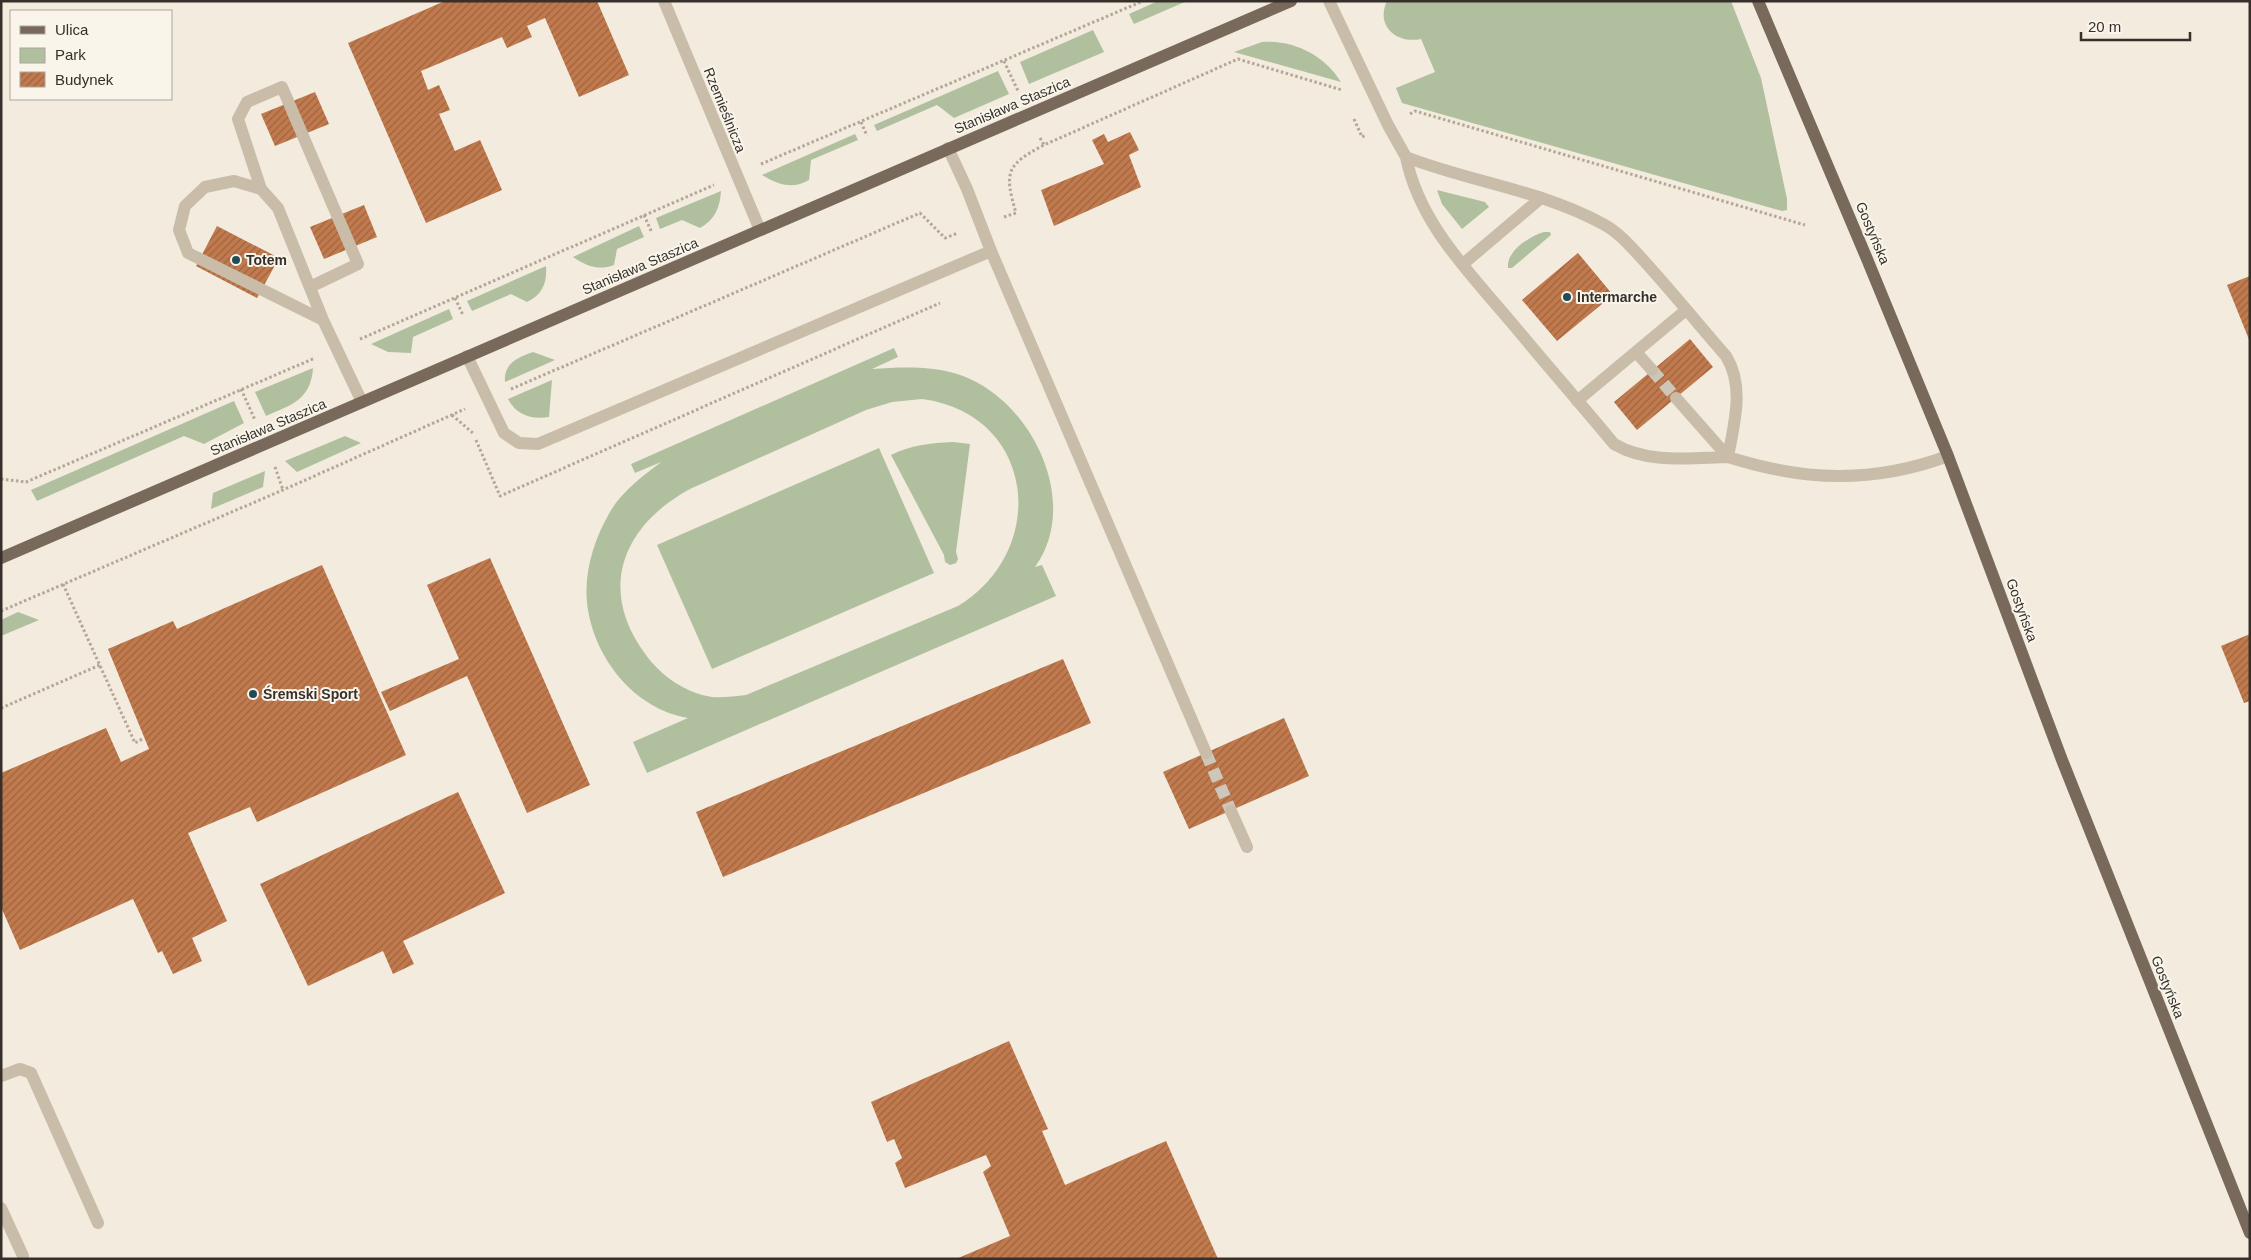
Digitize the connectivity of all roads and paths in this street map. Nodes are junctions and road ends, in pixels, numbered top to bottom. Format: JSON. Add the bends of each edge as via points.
{"nodes":[{"id":1,"x":664,"y":1,"type":"edge"},
{"id":2,"x":1142,"y":1,"type":"edge"},
{"id":3,"x":1291,"y":1,"type":"edge"},
{"id":4,"x":1329,"y":1,"type":"edge"},
{"id":5,"x":1758,"y":1,"type":"edge"},
{"id":6,"x":1004,"y":61,"type":"junction"},
{"id":7,"x":1018,"y":91,"type":"dead end"},
{"id":8,"x":1346,"y":98,"type":"dead end"},
{"id":9,"x":1352,"y":114,"type":"dead end"},
{"id":10,"x":1408,"y":114,"type":"dead end"},
{"id":11,"x":861,"y":122,"type":"junction"},
{"id":12,"x":1368,"y":133,"type":"dead end"},
{"id":13,"x":1038,"y":134,"type":"dead end"},
{"id":14,"x":868,"y":136,"type":"dead end"},
{"id":15,"x":1044,"y":145,"type":"junction"},
{"id":16,"x":948,"y":148,"type":"junction"},
{"id":17,"x":1406,"y":157,"type":"junction"},
{"id":18,"x":735,"y":175,"type":"junction"},
{"id":19,"x":261,"y":189,"type":"junction"},
{"id":20,"x":1541,"y":198,"type":"junction"},
{"id":21,"x":644,"y":216,"type":"junction"},
{"id":22,"x":1002,"y":217,"type":"dead end"},
{"id":23,"x":1805,"y":224,"type":"dead end"},
{"id":24,"x":760,"y":230,"type":"junction"},
{"id":25,"x":652,"y":233,"type":"dead end"},
{"id":26,"x":958,"y":233,"type":"dead end"},
{"id":27,"x":990,"y":251,"type":"junction"},
{"id":28,"x":1463,"y":264,"type":"junction"},
{"id":29,"x":310,"y":288,"type":"junction"},
{"id":30,"x":455,"y":298,"type":"junction"},
{"id":31,"x":1686,"y":310,"type":"junction"},
{"id":32,"x":463,"y":315,"type":"dead end"},
{"id":33,"x":323,"y":320,"type":"junction"},
{"id":34,"x":336,"y":349,"type":"junction"},
{"id":35,"x":1636,"y":352,"type":"junction"},
{"id":36,"x":467,"y":356,"type":"junction"},
{"id":37,"x":1652,"y":370,"type":"tunnel mouth"},
{"id":38,"x":241,"y":388,"type":"junction"},
{"id":39,"x":506,"y":391,"type":"dead end"},
{"id":40,"x":1676,"y":398,"type":"tunnel mouth"},
{"id":41,"x":1577,"y":401,"type":"junction"},
{"id":42,"x":362,"y":402,"type":"junction"},
{"id":43,"x":466,"y":408,"type":"dead end"},
{"id":44,"x":255,"y":420,"type":"dead end"},
{"id":45,"x":1948,"y":456,"type":"junction"},
{"id":46,"x":1728,"y":457,"type":"junction"},
{"id":47,"x":274,"y":467,"type":"dead end"},
{"id":48,"x":1,"y":479,"type":"edge"},
{"id":49,"x":283,"y":490,"type":"junction"},
{"id":50,"x":1,"y":558,"type":"edge"},
{"id":51,"x":63,"y":584,"type":"junction"},
{"id":52,"x":1,"y":611,"type":"edge"},
{"id":53,"x":100,"y":665,"type":"junction"},
{"id":54,"x":1,"y":708,"type":"edge"},
{"id":55,"x":144,"y":738,"type":"dead end"},
{"id":56,"x":1206,"y":753,"type":"tunnel mouth"},
{"id":57,"x":1231,"y":811,"type":"tunnel mouth"},
{"id":58,"x":1247,"y":847,"type":"dead end"},
{"id":59,"x":1,"y":1076,"type":"edge"},
{"id":60,"x":1,"y":1208,"type":"edge"},
{"id":61,"x":98,"y":1223,"type":"dead end"},
{"id":62,"x":2250,"y":1233,"type":"edge"},
{"id":63,"x":23,"y":1256,"type":"dead end"}],
"edges":[{"from":1,"to":18,"type":"street","name":"Rzemieślnicza"},
{"from":2,"to":6,"type":"path"},
{"from":3,"to":16,"type":"main road","name":"Stanisława Staszica"},
{"from":4,"to":17,"type":"street"},
{"from":5,"to":45,"type":"main road","name":"Gostyńska"},
{"from":6,"to":7,"type":"path"},
{"from":6,"to":11,"type":"path"},
{"from":8,"to":15,"type":"path","via":[[1343,90],[1238,59]]},
{"from":9,"to":12,"type":"path","via":[[1362,137]]},
{"from":10,"to":23,"type":"path","via":[[1415,111]]},
{"from":11,"to":14,"type":"path"},
{"from":11,"to":18,"type":"path"},
{"from":13,"to":15,"type":"path"},
{"from":15,"to":22,"type":"path","via":[[1018,159],[1012,168],[1009,187],[1016,213]]},
{"from":16,"to":24,"type":"main road","name":"Stanisława Staszica"},
{"from":16,"to":27,"type":"street"},
{"from":17,"to":20,"type":"street"},
{"from":17,"to":28,"type":"street","via":[[1411,183],[1426,215]]},
{"from":18,"to":21,"type":"path"},
{"from":18,"to":24,"type":"street","name":"Rzemieślnicza"},
{"from":19,"to":29,"type":"street","via":[[278,208]]},
{"from":19,"to":29,"type":"street","via":[[238,119],[247,102],[282,87],[358,264]]},
{"from":19,"to":33,"type":"street","via":[[234,181],[205,187],[185,206],[179,230],[188,253]]},
{"from":20,"to":28,"type":"street"},
{"from":20,"to":31,"type":"street","via":[[1603,224],[1621,237]]},
{"from":21,"to":25,"type":"path"},
{"from":21,"to":30,"type":"path"},
{"from":24,"to":36,"type":"main road","name":"Stanisława Staszica"},
{"from":26,"to":39,"type":"path","via":[[945,238],[920,213]]},
{"from":27,"to":36,"type":"street","via":[[538,444],[519,443],[504,433]]},
{"from":27,"to":56,"type":"street"},
{"from":28,"to":41,"type":"street"},
{"from":29,"to":33,"type":"street"},
{"from":30,"to":32,"type":"path"},
{"from":30,"to":34,"type":"path"},
{"from":31,"to":35,"type":"street"},
{"from":31,"to":46,"type":"street","via":[[1726,356],[1737,380],[1736,411]]},
{"from":33,"to":34,"type":"street"},
{"from":34,"to":38,"type":"path"},
{"from":34,"to":42,"type":"street"},
{"from":35,"to":37,"type":"street"},
{"from":35,"to":41,"type":"street"},
{"from":36,"to":42,"type":"main road","name":"Stanisława Staszica"},
{"from":38,"to":44,"type":"path"},
{"from":38,"to":48,"type":"path","via":[[26,482]]},
{"from":40,"to":46,"type":"street"},
{"from":41,"to":46,"type":"street","via":[[1614,444],[1624,450],[1672,458]]},
{"from":42,"to":50,"type":"main road","name":"Stanisława Staszica"},
{"from":43,"to":49,"type":"path"},
{"from":45,"to":46,"type":"street","via":[[1922,466],[1884,474],[1827,477],[1781,471]]},
{"from":45,"to":62,"type":"main road","name":"Gostyńska","via":[[2062,760]]},
{"from":47,"to":49,"type":"path"},
{"from":49,"to":51,"type":"path"},
{"from":51,"to":52,"type":"path"},
{"from":51,"to":53,"type":"path"},
{"from":53,"to":54,"type":"path"},
{"from":53,"to":55,"type":"path","via":[[135,743]]},
{"from":57,"to":58,"type":"street"},
{"from":59,"to":61,"type":"street","via":[[20,1070],[31,1073]]},
{"from":60,"to":63,"type":"street"}]}
